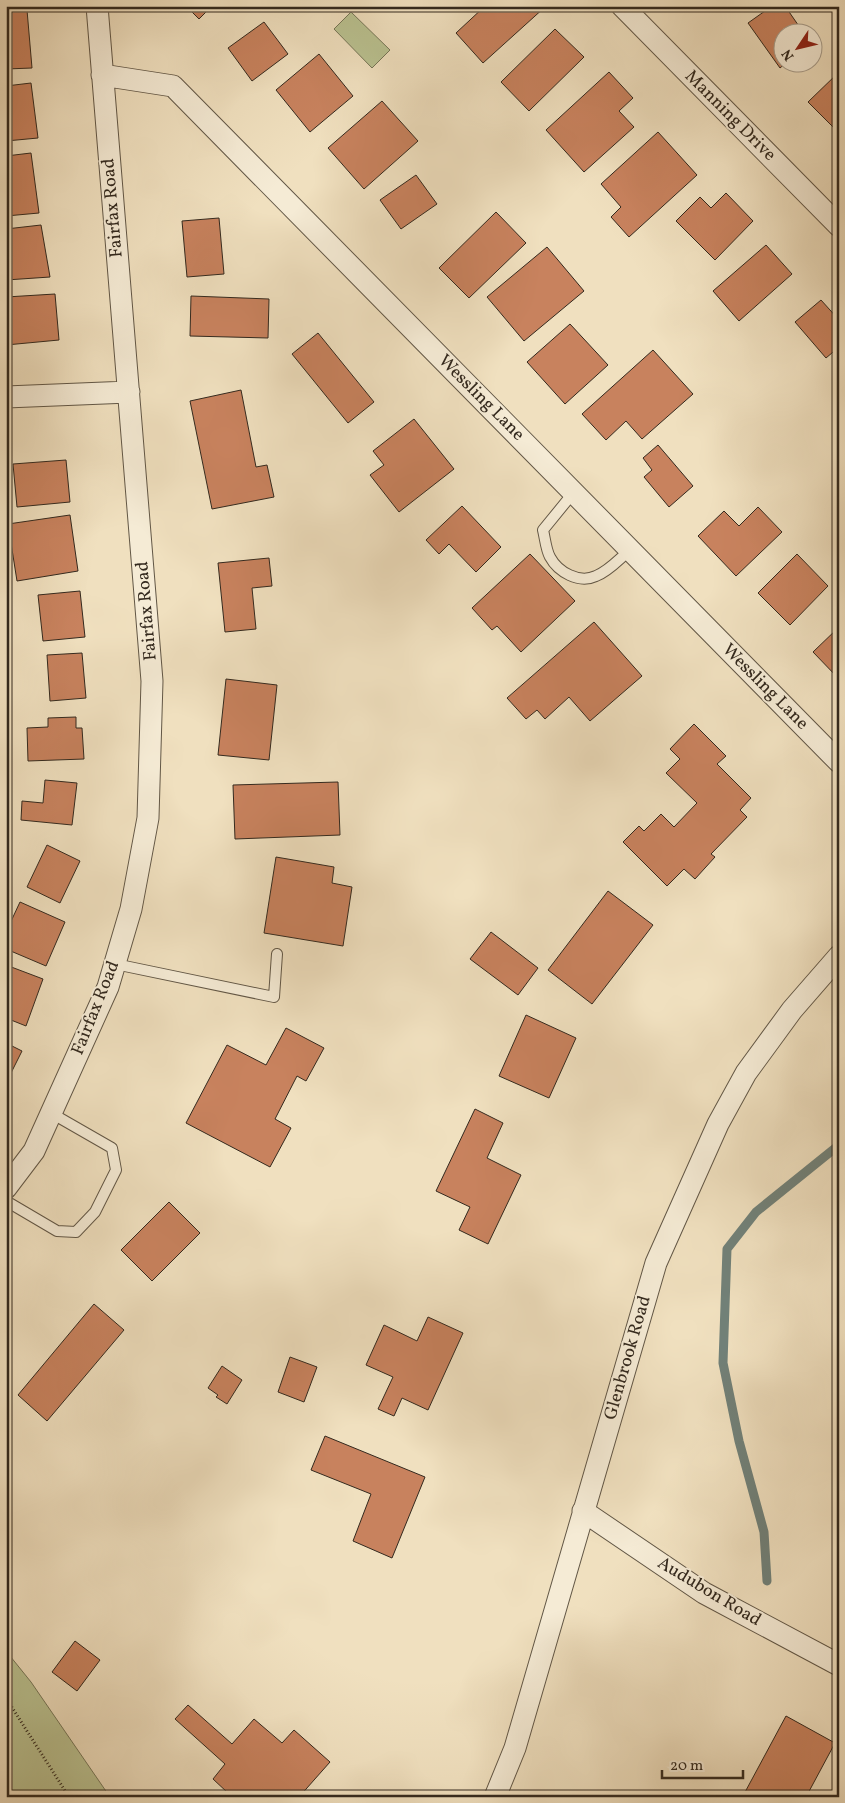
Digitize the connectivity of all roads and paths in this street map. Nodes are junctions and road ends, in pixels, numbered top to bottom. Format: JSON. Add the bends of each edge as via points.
{"nodes":[{"id":1,"x":97,"y":6,"type":"edge"},
{"id":2,"x":622,"y":6,"type":"edge"},
{"id":3,"x":102,"y":75,"type":"junction"},
{"id":4,"x":839,"y":226,"type":"edge"},
{"id":5,"x":128,"y":392,"type":"junction"},
{"id":6,"x":6,"y":397,"type":"edge"},
{"id":7,"x":574,"y":492,"type":"junction"},
{"id":8,"x":630,"y":550,"type":"junction"},
{"id":9,"x":839,"y":762,"type":"edge"},
{"id":10,"x":277,"y":954,"type":"dead end"},
{"id":11,"x":839,"y":956,"type":"edge"},
{"id":12,"x":115,"y":964,"type":"junction"},
{"id":13,"x":51,"y":1113,"type":"junction"},
{"id":14,"x":6,"y":1188,"type":"edge"},
{"id":15,"x":6,"y":1201,"type":"edge"},
{"id":16,"x":584,"y":1511,"type":"junction"},
{"id":17,"x":839,"y":1665,"type":"edge"},
{"id":18,"x":6,"y":1698,"type":"edge"},
{"id":19,"x":69,"y":1797,"type":"edge"},
{"id":20,"x":496,"y":1797,"type":"edge"}],
"edges":[{"from":1,"to":3,"type":"street","name":"Fairfax Road"},
{"from":2,"to":4,"type":"street","name":"Manning Drive"},
{"from":3,"to":5,"type":"street","name":"Fairfax Road"},
{"from":3,"to":7,"type":"street","name":"Wessling Lane","via":[[173,86]]},
{"from":5,"to":6,"type":"street"},
{"from":5,"to":12,"type":"street","name":"Fairfax Road","via":[[152,681],[148,818],[131,909]]},
{"from":7,"to":8,"type":"street","name":"Wessling Lane"},
{"from":7,"to":8,"type":"lane","via":[[543,530],[549,556],[561,570],[574,578],[594,578]]},
{"from":8,"to":9,"type":"street","name":"Wessling Lane"},
{"from":10,"to":12,"type":"lane","via":[[274,998]]},
{"from":11,"to":16,"type":"street","name":"Glenbrook Road","via":[[792,1010],[746,1073],[718,1124],[656,1263]]},
{"from":12,"to":13,"type":"street","name":"Fairfax Road","via":[[108,987]]},
{"from":13,"to":14,"type":"street","name":"Fairfax Road","via":[[34,1151]]},
{"from":13,"to":15,"type":"lane","via":[[112,1148],[116,1170],[95,1212],[76,1232],[57,1231]]},
{"from":16,"to":17,"type":"street","name":"Audubon Road","via":[[704,1593]]},
{"from":16,"to":20,"type":"street","name":"Glenbrook Road","via":[[514,1748]]},
{"from":18,"to":19,"type":"path"}]}
